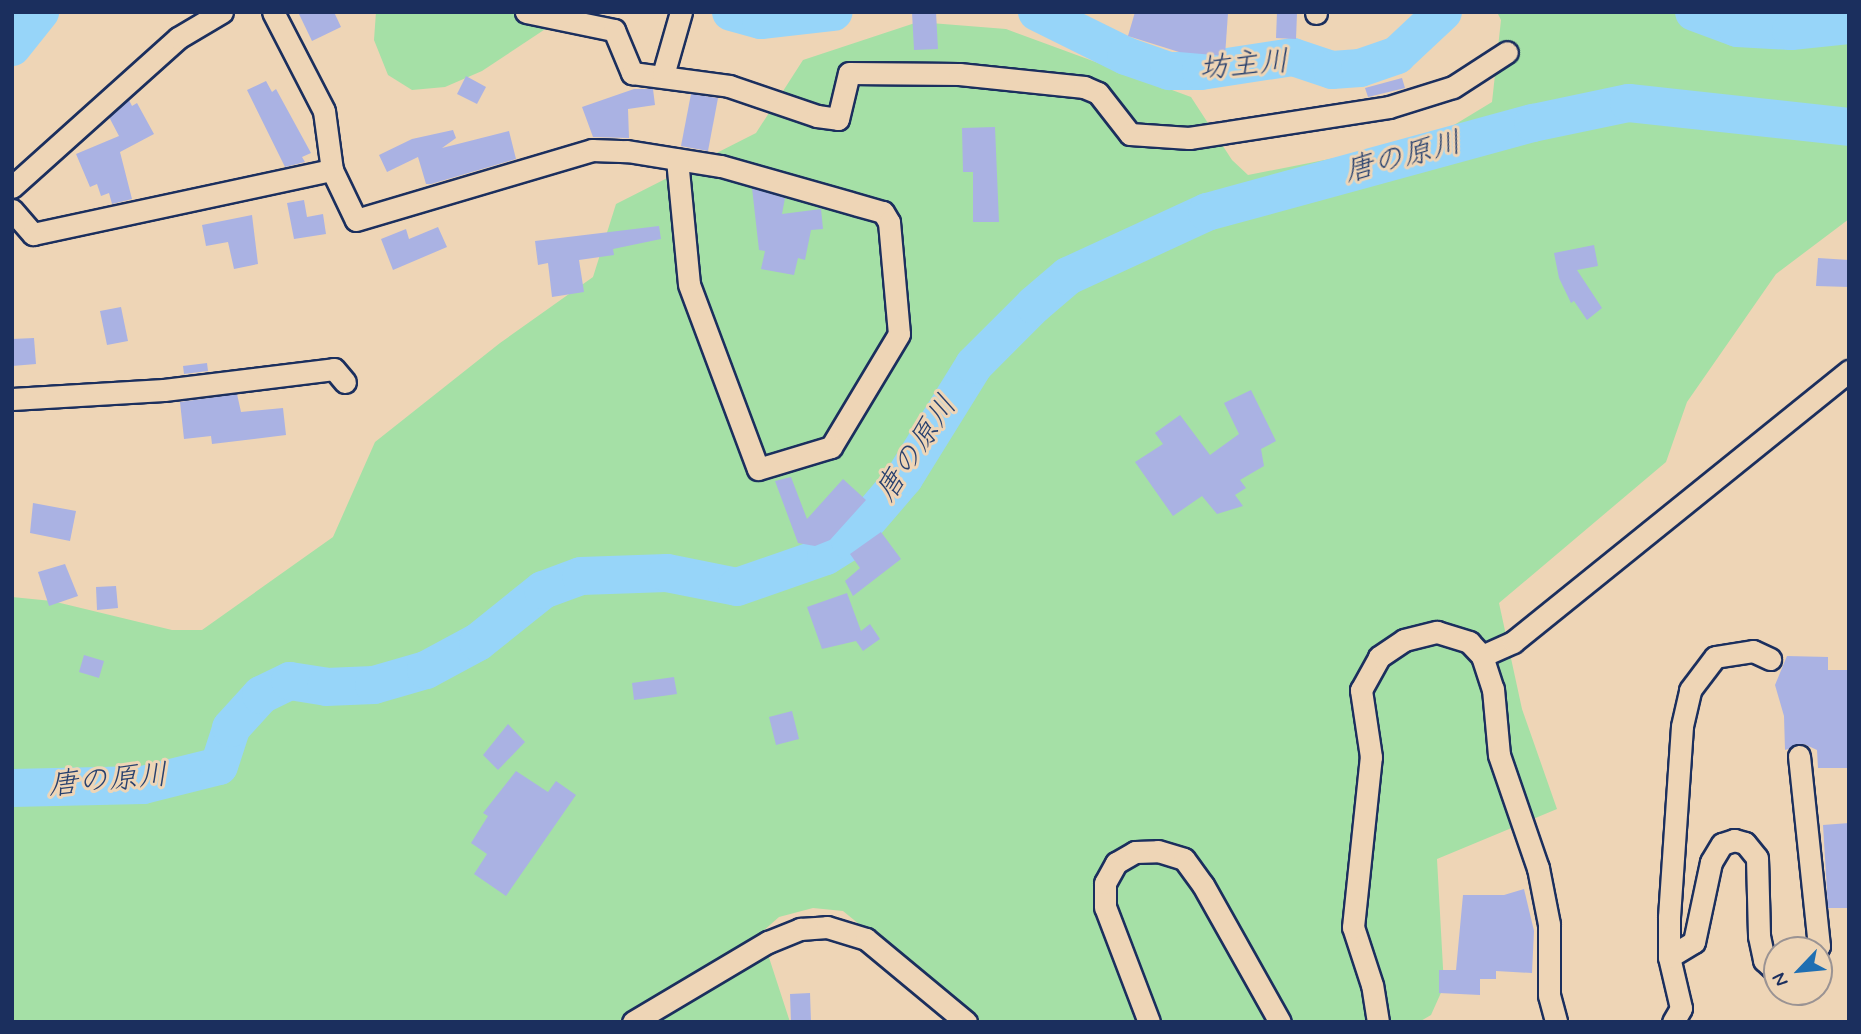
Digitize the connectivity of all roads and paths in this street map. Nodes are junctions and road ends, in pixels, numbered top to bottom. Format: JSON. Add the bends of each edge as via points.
{"nodes":[{"id":1,"x":222,"y":12,"type":"edge"},
{"id":2,"x":273,"y":12,"type":"edge"},
{"id":3,"x":526,"y":12,"type":"edge"},
{"id":4,"x":681,"y":12,"type":"edge"},
{"id":5,"x":1507,"y":52,"type":"dead end"},
{"id":6,"x":663,"y":75,"type":"junction"},
{"id":7,"x":677,"y":160,"type":"junction"},
{"id":8,"x":332,"y":170,"type":"junction"},
{"id":9,"x":12,"y":187,"type":"edge"},
{"id":10,"x":12,"y":210,"type":"edge"},
{"id":11,"x":1849,"y":371,"type":"edge"},
{"id":12,"x":345,"y":382,"type":"dead end"},
{"id":13,"x":12,"y":399,"type":"edge"},
{"id":14,"x":1482,"y":656,"type":"junction"},
{"id":15,"x":1770,"y":659,"type":"dead end"},
{"id":16,"x":1799,"y":756,"type":"dead end"},
{"id":17,"x":1818,"y":936,"type":"edge"},
{"id":18,"x":1763,"y":955,"type":"edge"},
{"id":19,"x":1669,"y":957,"type":"junction"},
{"id":20,"x":633,"y":1022,"type":"edge"},
{"id":21,"x":966,"y":1022,"type":"edge"},
{"id":22,"x":1149,"y":1022,"type":"edge"},
{"id":23,"x":1280,"y":1022,"type":"edge"},
{"id":24,"x":1378,"y":1022,"type":"edge"},
{"id":25,"x":1556,"y":1022,"type":"edge"},
{"id":26,"x":1673,"y":1022,"type":"edge"}],
"edges":[{"from":1,"to":9,"type":"street","via":[[178,38]]},
{"from":2,"to":8,"type":"street","via":[[324,111]]},
{"from":3,"to":6,"type":"street","via":[[614,30],[632,73]]},
{"from":4,"to":6,"type":"street"},
{"from":5,"to":6,"type":"street","via":[[1453,88],[1389,107],[1189,138],[1130,134],[1098,93],[1084,87],[849,72],[838,119],[729,86]]},
{"from":7,"to":7,"type":"street","via":[[721,166],[883,212],[890,222],[899,334],[831,447],[758,469],[690,284]]},
{"from":7,"to":8,"type":"street","via":[[592,150],[356,220]]},
{"from":8,"to":10,"type":"street","via":[[33,234]]},
{"from":11,"to":14,"type":"street","via":[[1513,642]]},
{"from":12,"to":13,"type":"street","via":[[334,369],[164,390]]},
{"from":14,"to":24,"type":"street","via":[[1469,642],[1437,632],[1404,640],[1379,657],[1361,690],[1371,757],[1353,927],[1372,985]]},
{"from":14,"to":25,"type":"street","via":[[1493,689],[1499,755],[1538,868],[1549,924],[1549,995]]},
{"from":15,"to":19,"type":"street","via":[[1753,651],[1715,657],[1690,690],[1682,726]]},
{"from":16,"to":17,"type":"street"},
{"from":18,"to":19,"type":"street","via":[[1757,858],[1745,843],[1734,840],[1722,844],[1712,862],[1694,942]]},
{"from":19,"to":26,"type":"street","via":[[1681,1008]]},
{"from":20,"to":21,"type":"street","via":[[768,942],[800,929],[827,927],[866,939]]},
{"from":22,"to":23,"type":"street","via":[[1105,907],[1105,883],[1116,863],[1135,852],[1158,851],[1184,859],[1203,885]]}]}
